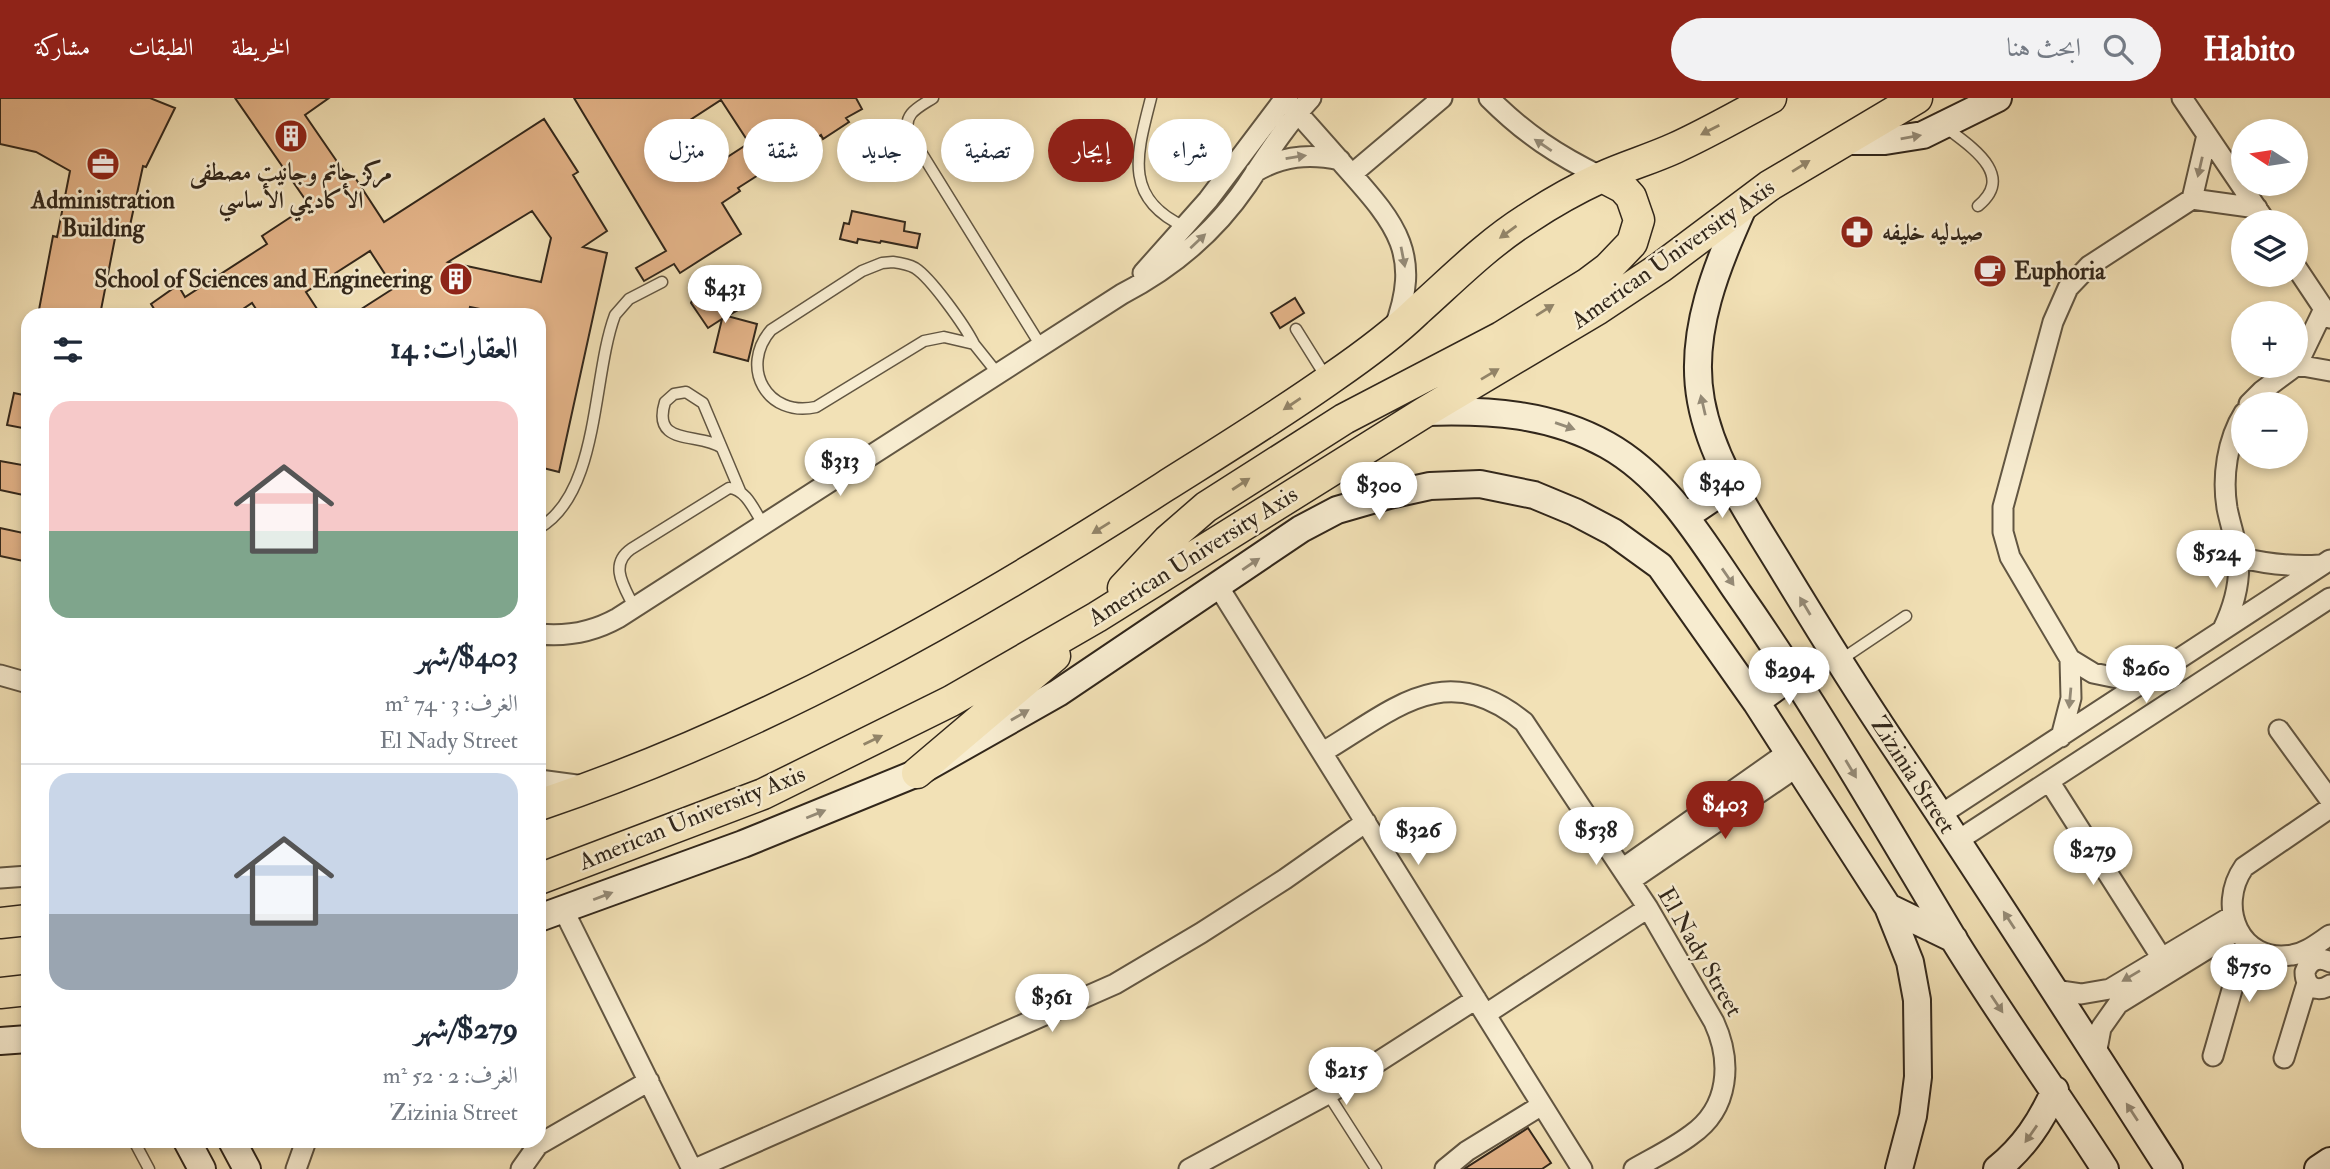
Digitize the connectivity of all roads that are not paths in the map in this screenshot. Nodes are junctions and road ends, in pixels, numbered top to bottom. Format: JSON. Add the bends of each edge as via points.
{"nodes":[{"id":1,"x":933,"y":98,"type":"edge"},
{"id":2,"x":1151,"y":98,"type":"edge"},
{"id":3,"x":1311,"y":98,"type":"edge"},
{"id":4,"x":1442,"y":98,"type":"edge"},
{"id":5,"x":1489,"y":98,"type":"edge"},
{"id":6,"x":1771,"y":98,"type":"edge"},
{"id":7,"x":1917,"y":98,"type":"edge"},
{"id":8,"x":1998,"y":98,"type":"edge"},
{"id":9,"x":2182,"y":98,"type":"edge"},
{"id":10,"x":1288,"y":102,"type":"edge"},
{"id":11,"x":1944,"y":125,"type":"junction"},
{"id":12,"x":2207,"y":135,"type":"junction"},
{"id":13,"x":1843,"y":141,"type":"junction"},
{"id":14,"x":1346,"y":167,"type":"junction"},
{"id":15,"x":1254,"y":173,"type":"junction"},
{"id":16,"x":1602,"y":177,"type":"junction"},
{"id":17,"x":2192,"y":199,"type":"junction"},
{"id":18,"x":1745,"y":203,"type":"junction"},
{"id":19,"x":1978,"y":206,"type":"dead end"},
{"id":20,"x":2240,"y":210,"type":"edge"},
{"id":21,"x":2259,"y":210,"type":"edge"},
{"id":22,"x":1185,"y":227,"type":"junction"},
{"id":23,"x":662,"y":282,"type":"dead end"},
{"id":24,"x":2308,"y":285,"type":"edge"},
{"id":25,"x":1122,"y":294,"type":"junction"},
{"id":26,"x":2327,"y":313,"type":"edge"},
{"id":27,"x":1296,"y":328,"type":"dead end"},
{"id":28,"x":1392,"y":334,"type":"junction"},
{"id":29,"x":974,"y":344,"type":"junction"},
{"id":30,"x":1041,"y":346,"type":"junction"},
{"id":31,"x":2308,"y":346,"type":"edge"},
{"id":32,"x":2308,"y":367,"type":"edge"},
{"id":33,"x":2330,"y":370,"type":"edge"},
{"id":34,"x":998,"y":374,"type":"junction"},
{"id":35,"x":2279,"y":378,"type":"edge"},
{"id":36,"x":1328,"y":380,"type":"junction"},
{"id":37,"x":2262,"y":392,"type":"edge"},
{"id":38,"x":1425,"y":412,"type":"junction"},
{"id":39,"x":2231,"y":444,"type":"edge"},
{"id":40,"x":722,"y":448,"type":"junction"},
{"id":41,"x":1732,"y":485,"type":"junction"},
{"id":42,"x":740,"y":491,"type":"junction"},
{"id":43,"x":1686,"y":516,"type":"junction"},
{"id":44,"x":546,"y":523,"type":"edge"},
{"id":45,"x":763,"y":524,"type":"junction"},
{"id":46,"x":2238,"y":556,"type":"junction"},
{"id":47,"x":2326,"y":563,"type":"edge"},
{"id":48,"x":1218,"y":586,"type":"junction"},
{"id":49,"x":2330,"y":598,"type":"edge"},
{"id":50,"x":634,"y":607,"type":"junction"},
{"id":51,"x":1906,"y":616,"type":"dead end"},
{"id":52,"x":1097,"y":617,"type":"junction"},
{"id":53,"x":2223,"y":630,"type":"junction"},
{"id":54,"x":546,"y":634,"type":"edge"},
{"id":55,"x":2070,"y":659,"type":"junction"},
{"id":56,"x":1838,"y":662,"type":"junction"},
{"id":57,"x":1794,"y":674,"type":"junction"},
{"id":58,"x":0,"y":675,"type":"edge"},
{"id":59,"x":2151,"y":677,"type":"junction"},
{"id":60,"x":21,"y":681,"type":"edge"},
{"id":61,"x":1756,"y":702,"type":"junction"},
{"id":62,"x":2279,"y":730,"type":"dead end"},
{"id":63,"x":2061,"y":737,"type":"junction"},
{"id":64,"x":1323,"y":752,"type":"junction"},
{"id":65,"x":1792,"y":760,"type":"junction"},
{"id":66,"x":917,"y":773,"type":"junction"},
{"id":67,"x":546,"y":781,"type":"edge"},
{"id":68,"x":2049,"y":782,"type":"junction"},
{"id":69,"x":592,"y":787,"type":"junction"},
{"id":70,"x":2330,"y":800,"type":"edge"},
{"id":71,"x":546,"y":803,"type":"edge"},
{"id":72,"x":2330,"y":808,"type":"edge"},
{"id":73,"x":1940,"y":816,"type":"junction"},
{"id":74,"x":1366,"y":822,"type":"junction"},
{"id":75,"x":1957,"y":841,"type":"junction"},
{"id":76,"x":1626,"y":875,"type":"junction"},
{"id":77,"x":21,"y":876,"type":"edge"},
{"id":78,"x":546,"y":876,"type":"edge"},
{"id":79,"x":0,"y":878,"type":"edge"},
{"id":80,"x":1888,"y":907,"type":"junction"},
{"id":81,"x":1648,"y":908,"type":"junction"},
{"id":82,"x":552,"y":914,"type":"edge"},
{"id":83,"x":21,"y":921,"type":"edge"},
{"id":84,"x":0,"y":923,"type":"edge"},
{"id":85,"x":2239,"y":929,"type":"junction"},
{"id":86,"x":2330,"y":935,"type":"edge"},
{"id":87,"x":1954,"y":939,"type":"junction"},
{"id":88,"x":2316,"y":958,"type":"edge"},
{"id":89,"x":2166,"y":965,"type":"junction"},
{"id":90,"x":2307,"y":983,"type":"junction"},
{"id":91,"x":2330,"y":985,"type":"edge"},
{"id":92,"x":2054,"y":990,"type":"junction"},
{"id":93,"x":21,"y":991,"type":"edge"},
{"id":94,"x":0,"y":993,"type":"edge"},
{"id":95,"x":1481,"y":1006,"type":"junction"},
{"id":96,"x":21,"y":1040,"type":"edge"},
{"id":97,"x":0,"y":1041,"type":"edge"},
{"id":98,"x":2096,"y":1055,"type":"junction"},
{"id":99,"x":2213,"y":1056,"type":"dead end"},
{"id":100,"x":2284,"y":1058,"type":"dead end"},
{"id":101,"x":649,"y":1081,"type":"junction"},
{"id":102,"x":2054,"y":1090,"type":"junction"},
{"id":103,"x":1328,"y":1094,"type":"junction"},
{"id":104,"x":1542,"y":1105,"type":"junction"},
{"id":105,"x":546,"y":1140,"type":"edge"},
{"id":106,"x":138,"y":1148,"type":"edge"},
{"id":107,"x":191,"y":1148,"type":"edge"},
{"id":108,"x":236,"y":1148,"type":"edge"},
{"id":109,"x":304,"y":1148,"type":"edge"},
{"id":110,"x":536,"y":1148,"type":"edge"},
{"id":111,"x":2330,"y":1161,"type":"edge"},
{"id":112,"x":149,"y":1169,"type":"edge"},
{"id":113,"x":202,"y":1169,"type":"edge"},
{"id":114,"x":247,"y":1169,"type":"edge"},
{"id":115,"x":296,"y":1169,"type":"edge"},
{"id":116,"x":521,"y":1169,"type":"edge"},
{"id":117,"x":693,"y":1169,"type":"edge"},
{"id":118,"x":1189,"y":1169,"type":"edge"},
{"id":119,"x":1376,"y":1169,"type":"edge"},
{"id":120,"x":1445,"y":1169,"type":"edge"},
{"id":121,"x":1581,"y":1169,"type":"edge"},
{"id":122,"x":1634,"y":1169,"type":"edge"},
{"id":123,"x":1899,"y":1169,"type":"edge"},
{"id":124,"x":1997,"y":1169,"type":"edge"},
{"id":125,"x":2105,"y":1169,"type":"edge"},
{"id":126,"x":2169,"y":1169,"type":"edge"},
{"id":127,"x":2318,"y":1169,"type":"edge"}],
"edges":[{"from":1,"to":30,"type":"lane","via":[[910,114],[909,133]]},
{"from":2,"to":22,"type":"lane","via":[[1139,145],[1138,174],[1156,209]]},
{"from":3,"to":10,"type":"street"},
{"from":4,"to":14,"type":"street"},
{"from":16,"to":5,"type":"street","one_way":true,"via":[[1543,146]]},
{"from":6,"to":16,"type":"main road","one_way":true,"via":[[1678,146]]},
{"from":7,"to":13,"type":"main road","name":"American University Axis"},
{"from":8,"to":11,"type":"main road"},
{"from":9,"to":12,"type":"street"},
{"from":10,"to":14,"type":"street"},
{"from":10,"to":15,"type":"street"},
{"from":10,"to":22,"type":"street"},
{"from":13,"to":11,"type":"main road","one_way":true,"via":[[1923,135]]},
{"from":11,"to":19,"type":"lane","via":[[1989,164],[1992,187]]},
{"from":12,"to":17,"type":"street","one_way":true},
{"from":12,"to":21,"type":"street"},
{"from":18,"to":13,"type":"main road","name":"American University Axis","one_way":true},
{"from":15,"to":14,"type":"street","one_way":true,"via":[[1295,156],[1318,156]]},
{"from":14,"to":28,"type":"street","one_way":true,"via":[[1384,210],[1404,254],[1403,303]]},
{"from":25,"to":15,"type":"street","one_way":true,"via":[[1163,270],[1200,240]]},
{"from":16,"to":28,"type":"main road","one_way":true,"via":[[1552,203],[1487,247]]},
{"from":52,"to":16,"type":"main road","one_way":true,"via":[[1206,506],[1335,425],[1501,337],[1608,268],[1632,243],[1639,220],[1631,197]]},
{"from":17,"to":20,"type":"street"},
{"from":17,"to":55,"type":"street","via":[[2090,266],[2068,288],[2053,322],[2003,507],[2010,557]]},
{"from":38,"to":18,"type":"main road","name":"American University Axis","one_way":true,"via":[[1598,309]]},
{"from":41,"to":18,"type":"main road","name":"Zizinia Street","one_way":true,"via":[[1701,402],[1699,342],[1710,292]]},
{"from":22,"to":25,"type":"street"},
{"from":23,"to":44,"type":"lane","via":[[629,299],[615,315],[577,484]]},
{"from":24,"to":26,"type":"street"},
{"from":25,"to":30,"type":"street"},
{"from":26,"to":31,"type":"street"},
{"from":27,"to":36,"type":"lane"},
{"from":28,"to":36,"type":"main road"},
{"from":29,"to":29,"type":"lane","via":[[923,274],[904,264],[882,263],[775,327],[758,355],[758,374],[765,391],[779,403],[807,409],[924,341],[944,337]]},
{"from":29,"to":34,"type":"lane"},
{"from":30,"to":34,"type":"street"},
{"from":32,"to":33,"type":"street"},
{"from":34,"to":45,"type":"street"},
{"from":35,"to":37,"type":"street"},
{"from":36,"to":69,"type":"main road","one_way":true,"via":[[1104,526],[911,640],[731,729]]},
{"from":38,"to":43,"type":"main road","name":"Zizinia Street","one_way":true,"via":[[1522,415],[1566,425],[1609,446],[1646,472]]},
{"from":38,"to":52,"type":"main road","name":"American University Axis"},
{"from":39,"to":46,"type":"street","via":[[2225,485]]},
{"from":40,"to":40,"type":"lane","via":[[698,398],[680,392],[664,402],[663,422],[671,433],[704,439]]},
{"from":40,"to":42,"type":"lane"},
{"from":41,"to":43,"type":"main road"},
{"from":56,"to":41,"type":"main road","name":"Zizinia Street","one_way":true},
{"from":42,"to":45,"type":"lane"},
{"from":42,"to":50,"type":"lane","via":[[724,490],[625,553],[619,573]]},
{"from":43,"to":57,"type":"main road","name":"Zizinia Street","one_way":true},
{"from":45,"to":50,"type":"street"},
{"from":46,"to":47,"type":"street","via":[[2284,566]]},
{"from":46,"to":53,"type":"street","via":[[2236,594]]},
{"from":47,"to":53,"type":"street"},
{"from":48,"to":61,"type":"main road","one_way":true,"via":[[1337,510],[1430,486],[1480,484],[1534,495],[1613,532],[1660,566]]},
{"from":48,"to":64,"type":"street"},
{"from":66,"to":48,"type":"main road","one_way":true,"via":[[1058,693]]},
{"from":49,"to":68,"type":"street"},
{"from":50,"to":54,"type":"street","via":[[584,632]]},
{"from":51,"to":56,"type":"lane"},
{"from":52,"to":66,"type":"main road"},
{"from":78,"to":52,"type":"main road","name":"American University Axis","one_way":true,"via":[[763,794],[951,701]]},
{"from":53,"to":59,"type":"street"},
{"from":55,"to":59,"type":"street","via":[[2093,673],[2122,679]]},
{"from":55,"to":63,"type":"street","one_way":true,"via":[[2071,698]]},
{"from":56,"to":73,"type":"main road","name":"Zizinia Street"},
{"from":57,"to":61,"type":"main road"},
{"from":57,"to":87,"type":"main road","name":"Zizinia Street","one_way":true},
{"from":58,"to":60,"type":"street"},
{"from":59,"to":63,"type":"street"},
{"from":61,"to":65,"type":"main road"},
{"from":62,"to":70,"type":"street"},
{"from":63,"to":73,"type":"street"},
{"from":64,"to":74,"type":"street"},
{"from":64,"to":76,"type":"street","name":"El Nady Street","via":[[1427,694],[1479,695],[1503,705],[1524,722]]},
{"from":65,"to":76,"type":"street"},
{"from":65,"to":80,"type":"main road"},
{"from":82,"to":66,"type":"main road","one_way":true,"via":[[743,844]]},
{"from":67,"to":69,"type":"street"},
{"from":68,"to":75,"type":"street"},
{"from":68,"to":89,"type":"street"},
{"from":69,"to":71,"type":"main road"},
{"from":72,"to":85,"type":"street","via":[[2244,867],[2232,890]]},
{"from":73,"to":75,"type":"main road","name":"Zizinia Street"},
{"from":74,"to":95,"type":"street"},
{"from":74,"to":117,"type":"street","via":[[1274,886],[1115,984]]},
{"from":92,"to":75,"type":"main road","name":"Zizinia Street","one_way":true},
{"from":76,"to":81,"type":"street","name":"El Nady Street"},
{"from":77,"to":79,"type":"street"},
{"from":80,"to":87,"type":"main road"},
{"from":80,"to":123,"type":"main road","via":[[1910,962],[1919,1039],[1913,1116]]},
{"from":81,"to":95,"type":"street"},
{"from":81,"to":122,"type":"street","name":"El Nady Street","via":[[1714,1021],[1726,1061],[1722,1092],[1708,1119],[1693,1134]]},
{"from":82,"to":101,"type":"street"},
{"from":83,"to":84,"type":"main road"},
{"from":85,"to":88,"type":"street","via":[[2256,948],[2281,956]]},
{"from":85,"to":89,"type":"street"},
{"from":85,"to":99,"type":"street"},
{"from":86,"to":88,"type":"street"},
{"from":87,"to":102,"type":"main road","name":"Zizinia Street","one_way":true},
{"from":88,"to":90,"type":"street","via":[[2305,972]]},
{"from":89,"to":92,"type":"street","one_way":true,"via":[[2110,989],[2081,994]]},
{"from":89,"to":98,"type":"street","via":[[2118,1004],[2101,1028]]},
{"from":90,"to":91,"type":"street","via":[[2318,989]]},
{"from":90,"to":100,"type":"street"},
{"from":92,"to":98,"type":"main road","name":"Zizinia Street"},
{"from":93,"to":94,"type":"main road"},
{"from":95,"to":103,"type":"street"},
{"from":95,"to":104,"type":"street"},
{"from":96,"to":97,"type":"main road"},
{"from":126,"to":98,"type":"main road","name":"Zizinia Street","one_way":true},
{"from":101,"to":105,"type":"street"},
{"from":101,"to":117,"type":"street"},
{"from":102,"to":124,"type":"main road","one_way":true,"via":[[2037,1126]]},
{"from":102,"to":125,"type":"main road","name":"Zizinia Street"},
{"from":103,"to":118,"type":"street"},
{"from":103,"to":119,"type":"lane"},
{"from":104,"to":120,"type":"street"},
{"from":104,"to":121,"type":"street"},
{"from":106,"to":112,"type":"lane"},
{"from":107,"to":113,"type":"main road"},
{"from":108,"to":114,"type":"main road"},
{"from":109,"to":115,"type":"street"},
{"from":110,"to":116,"type":"street"},
{"from":111,"to":127,"type":"main road"}]}
